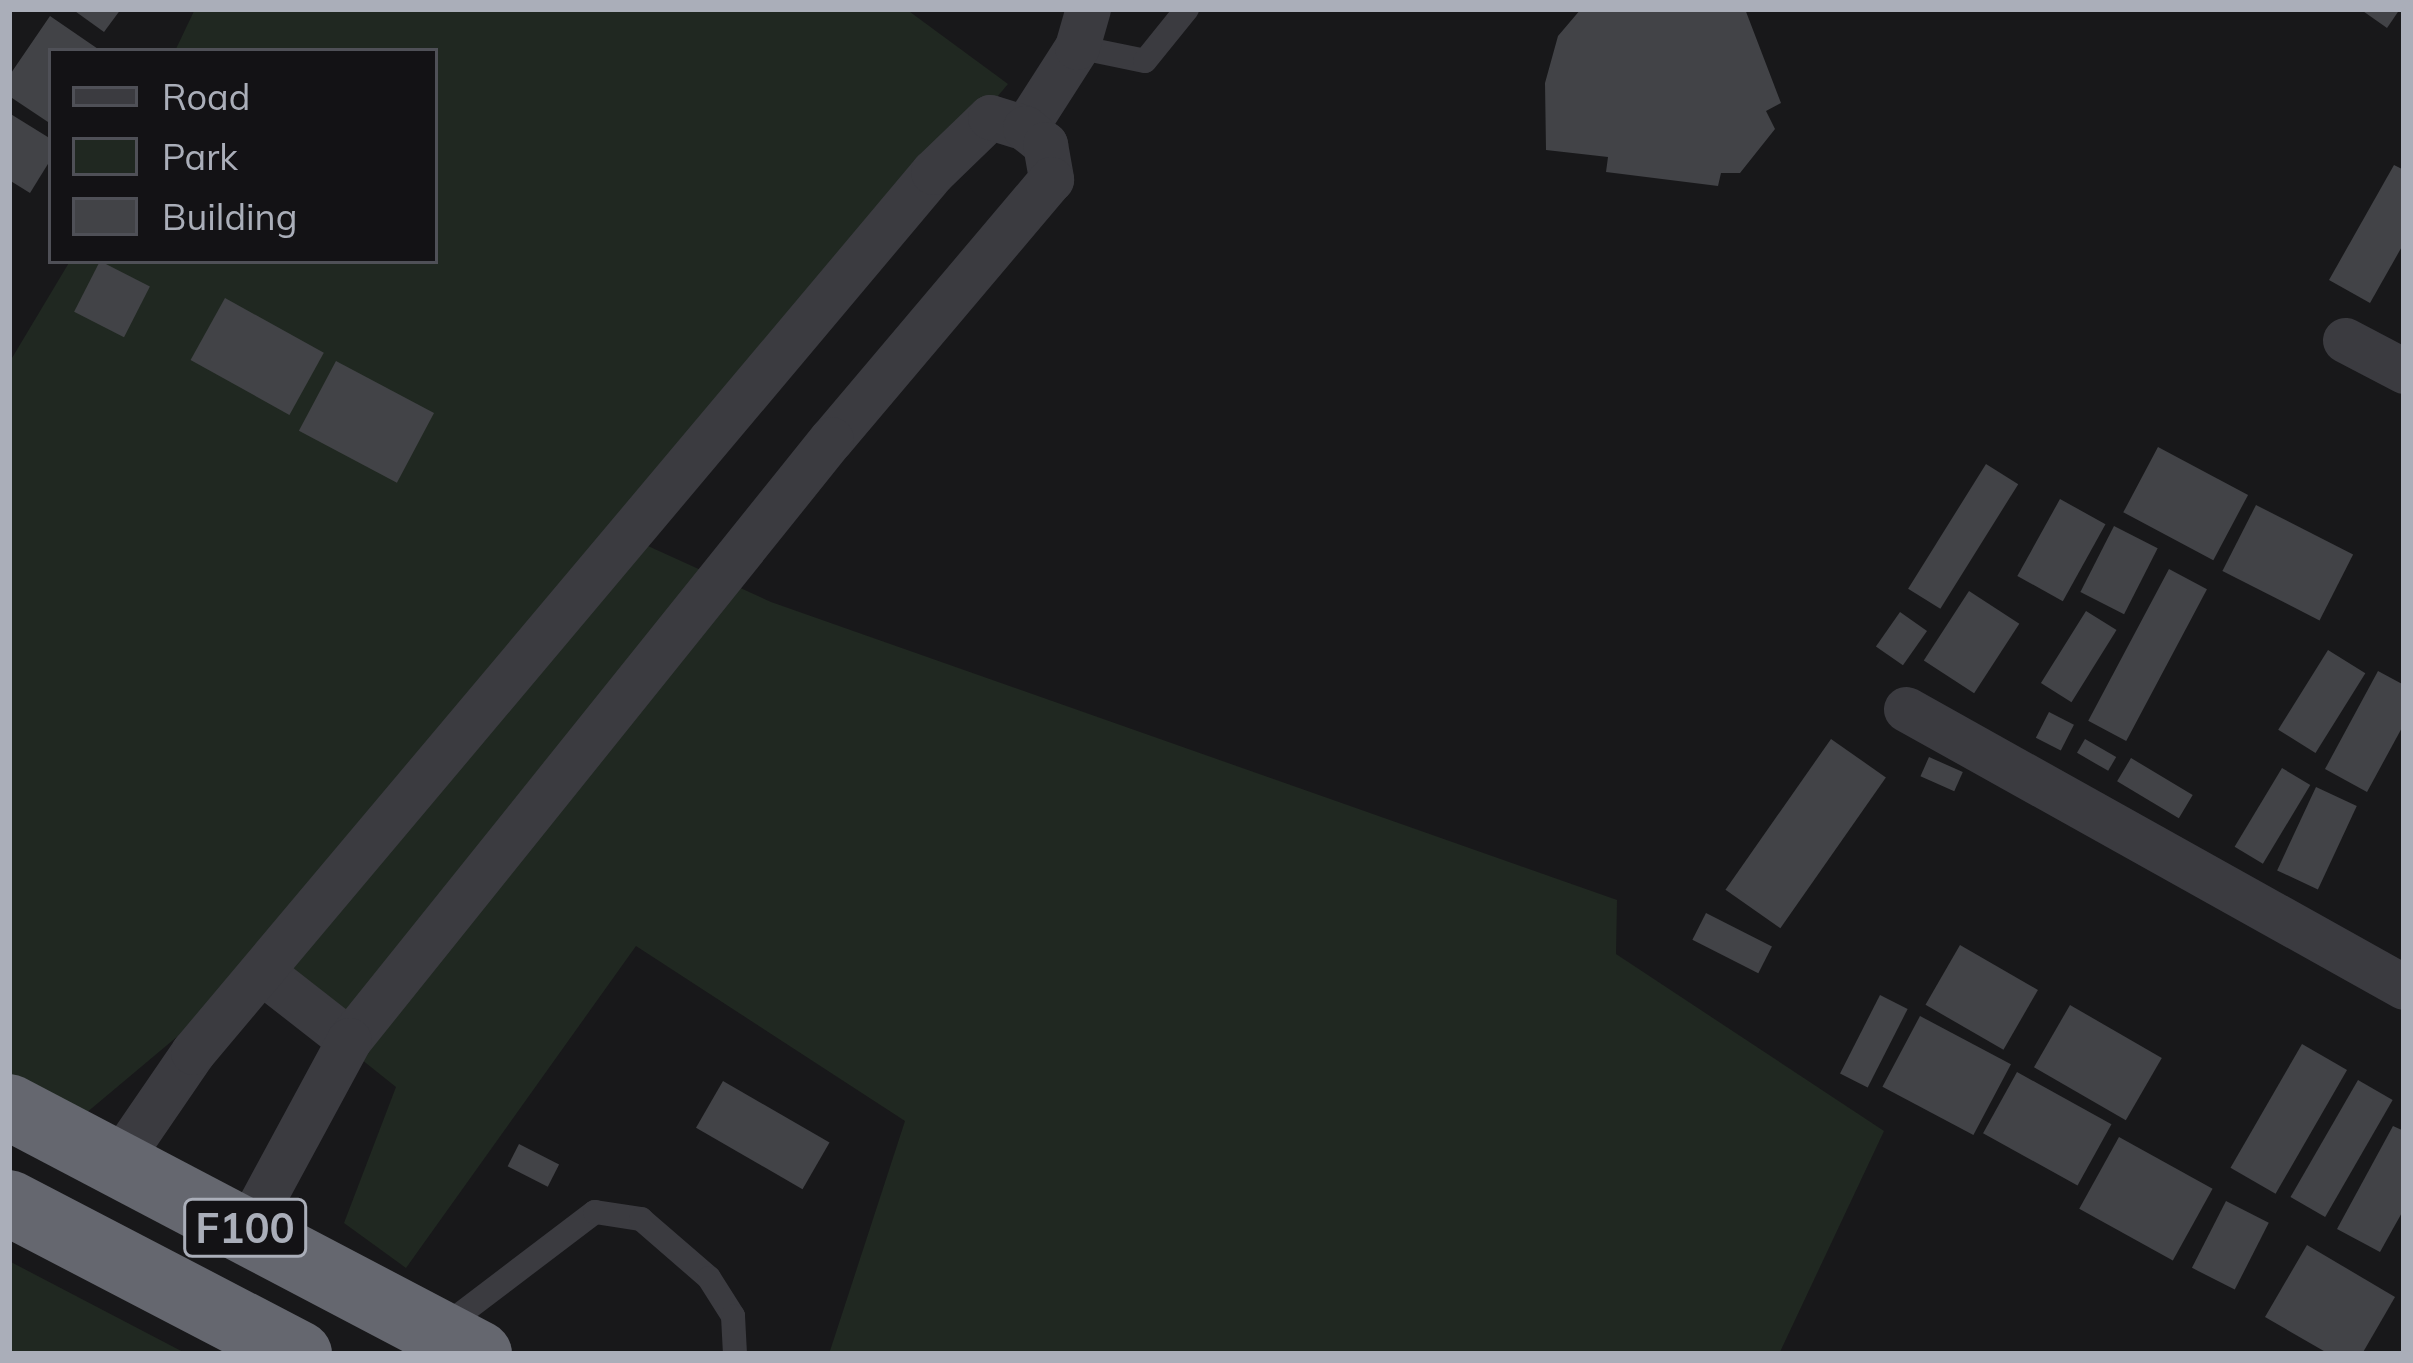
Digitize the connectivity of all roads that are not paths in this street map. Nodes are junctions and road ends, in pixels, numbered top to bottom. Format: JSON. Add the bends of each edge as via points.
{"nodes":[{"id":1,"x":1187,"y":9,"type":"edge"},
{"id":2,"x":1083,"y":28,"type":"edge"},
{"id":3,"x":1025,"y":128,"type":"junction"},
{"id":4,"x":2345,"y":340,"type":"dead end"},
{"id":5,"x":2404,"y":371,"type":"edge"},
{"id":6,"x":1906,"y":710,"type":"dead end"},
{"id":7,"x":262,"y":972,"type":"junction"},
{"id":8,"x":2404,"y":986,"type":"edge"},
{"id":9,"x":349,"y":1040,"type":"junction"},
{"id":10,"x":9,"y":1107,"type":"edge"},
{"id":11,"x":117,"y":1163,"type":"junction"},
{"id":12,"x":9,"y":1203,"type":"edge"},
{"id":13,"x":247,"y":1229,"type":"junction"},
{"id":14,"x":457,"y":1343,"type":"edge"},
{"id":15,"x":299,"y":1354,"type":"edge"},
{"id":16,"x":735,"y":1354,"type":"edge"}],
"edges":[{"from":1,"to":2,"type":"lane","via":[[1145,62]]},
{"from":2,"to":3,"type":"street"},
{"from":3,"to":7,"type":"street","via":[[990,116],[933,172]]},
{"from":3,"to":9,"type":"street","via":[[1046,144],[1051,179],[831,439]]},
{"from":4,"to":5,"type":"street"},
{"from":6,"to":8,"type":"street"},
{"from":7,"to":9,"type":"street"},
{"from":7,"to":11,"type":"street"},
{"from":9,"to":13,"type":"street"},
{"from":10,"to":11,"type":"highway","number":"F100"},
{"from":11,"to":13,"type":"highway","number":"F100"},
{"from":12,"to":15,"type":"highway","number":"F100"},
{"from":13,"to":14,"type":"highway","number":"F100"},
{"from":14,"to":16,"type":"lane","via":[[595,1212],[640,1220],[709,1278],[733,1316]]}]}
